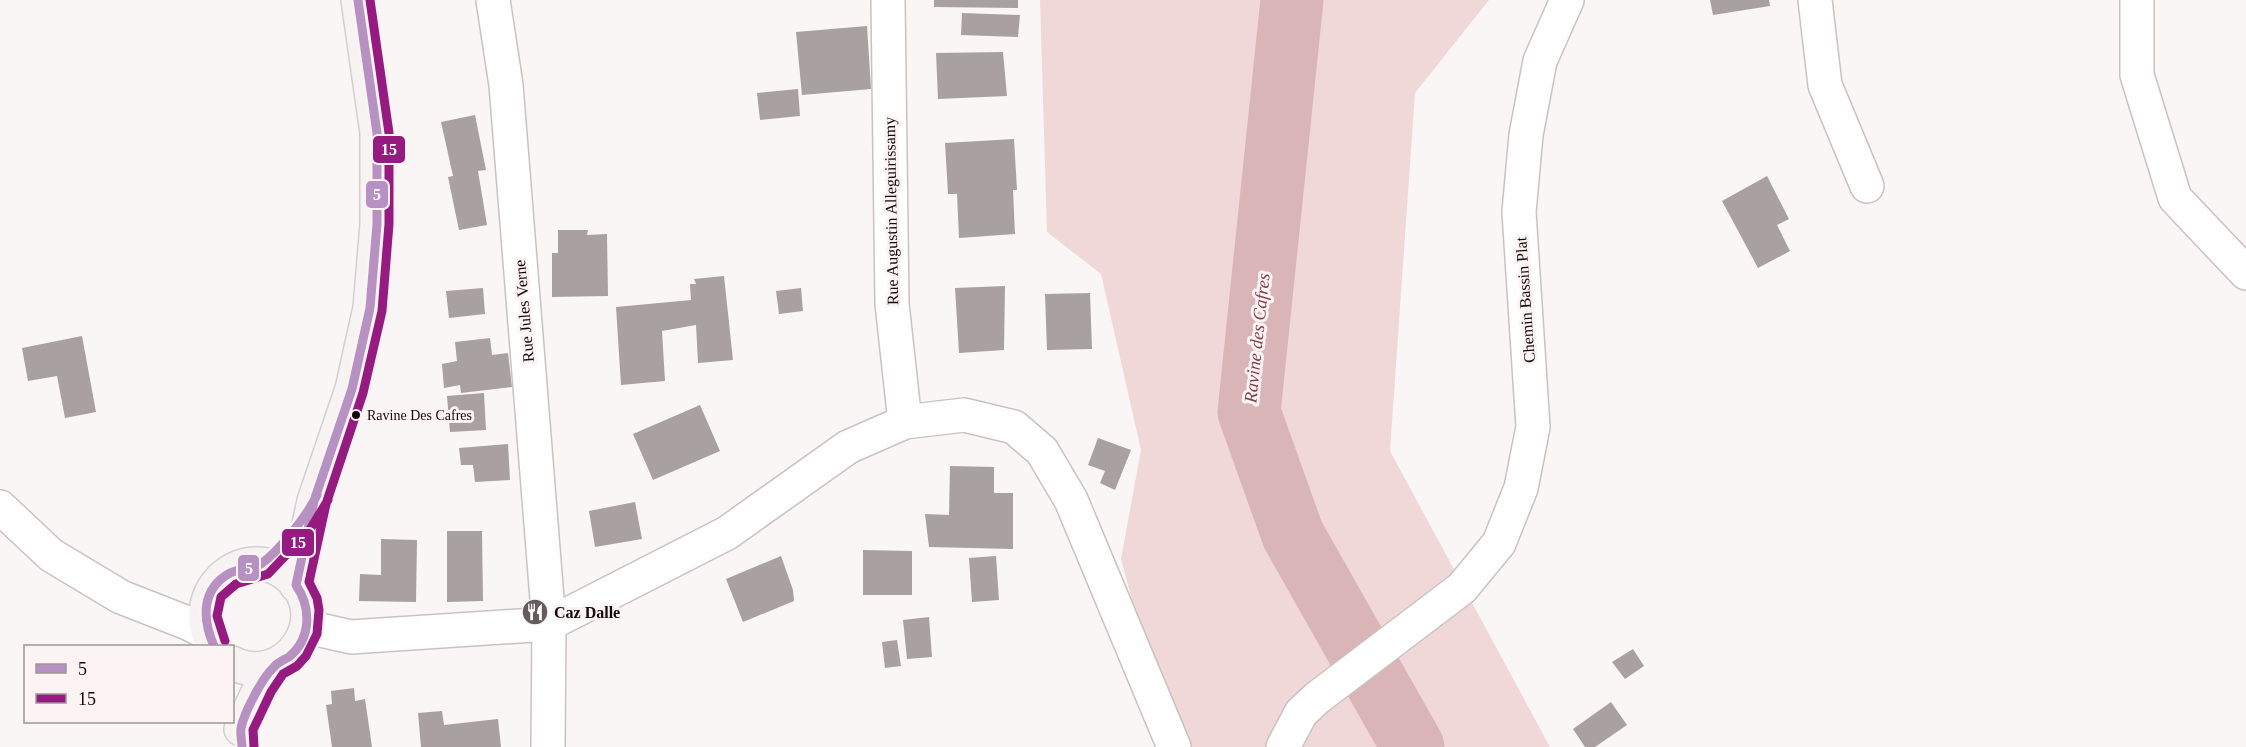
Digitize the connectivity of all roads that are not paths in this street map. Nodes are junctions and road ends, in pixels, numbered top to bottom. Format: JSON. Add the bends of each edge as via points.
{"nodes":[{"id":1,"x":358,"y":0,"type":"edge"},
{"id":2,"x":493,"y":0,"type":"edge"},
{"id":3,"x":888,"y":0,"type":"edge"},
{"id":4,"x":1568,"y":0,"type":"edge"},
{"id":5,"x":1815,"y":0,"type":"edge"},
{"id":6,"x":2137,"y":0,"type":"edge"},
{"id":7,"x":1867,"y":186,"type":"dead end"},
{"id":8,"x":2246,"y":273,"type":"edge"},
{"id":9,"x":905,"y":422,"type":"junction"},
{"id":10,"x":315,"y":501,"type":"junction"},
{"id":11,"x":0,"y":507,"type":"edge"},
{"id":12,"x":260,"y":565,"type":"junction"},
{"id":13,"x":296,"y":585,"type":"junction"},
{"id":14,"x":209,"y":596,"type":"junction"},
{"id":15,"x":156,"y":610,"type":"junction"},
{"id":16,"x":549,"y":624,"type":"junction"},
{"id":17,"x":307,"y":627,"type":"junction"},
{"id":18,"x":210,"y":640,"type":"edge"},
{"id":19,"x":234,"y":664,"type":"edge"},
{"id":20,"x":274,"y":666,"type":"junction"},
{"id":21,"x":234,"y":689,"type":"edge"},
{"id":22,"x":242,"y":738,"type":"edge"},
{"id":23,"x":548,"y":747,"type":"edge"},
{"id":24,"x":1174,"y":747,"type":"edge"},
{"id":25,"x":1283,"y":747,"type":"edge"}],
"edges":[{"from":1,"to":10,"type":"main road","via":[[377,133],[377,224],[370,308],[352,389]]},
{"from":2,"to":16,"type":"street","name":"Rue Jules Verne","via":[[506,86]]},
{"from":3,"to":9,"type":"street","name":"Rue Augustin Alleguirissamy","via":[[892,304]]},
{"from":4,"to":25,"type":"street","name":"Chemin Bassin Plat","via":[[1540,61],[1526,135],[1519,212],[1533,427],[1521,488],[1499,543],[1462,588],[1317,698],[1301,713]]},
{"from":5,"to":7,"type":"street","via":[[1825,85]]},
{"from":6,"to":8,"type":"street","via":[[2137,75],[2175,198]]},
{"from":9,"to":16,"type":"street","via":[[848,447],[727,533]]},
{"from":9,"to":24,"type":"street","via":[[964,415],[1014,427],[1042,451],[1071,500]]},
{"from":10,"to":12,"type":"main road"},
{"from":10,"to":13,"type":"main road"},
{"from":11,"to":15,"type":"street","via":[[51,555],[121,597]]},
{"from":12,"to":13,"type":"main road","via":[[277,569]]},
{"from":12,"to":14,"type":"main road","via":[[226,574]]},
{"from":13,"to":17,"type":"main road","via":[[303,592],[308,610]]},
{"from":14,"to":15,"type":"street"},
{"from":14,"to":18,"type":"main road","via":[[204,618]]},
{"from":15,"to":18,"type":"street","via":[[190,624]]},
{"from":16,"to":17,"type":"street","via":[[351,637]]},
{"from":16,"to":23,"type":"street","name":"Rue Jules Verne"},
{"from":17,"to":20,"type":"main road","via":[[289,657]]},
{"from":19,"to":20,"type":"main road","via":[[258,669]]},
{"from":20,"to":22,"type":"main road","via":[[261,686]]},
{"from":21,"to":22,"type":"main road"}]}
